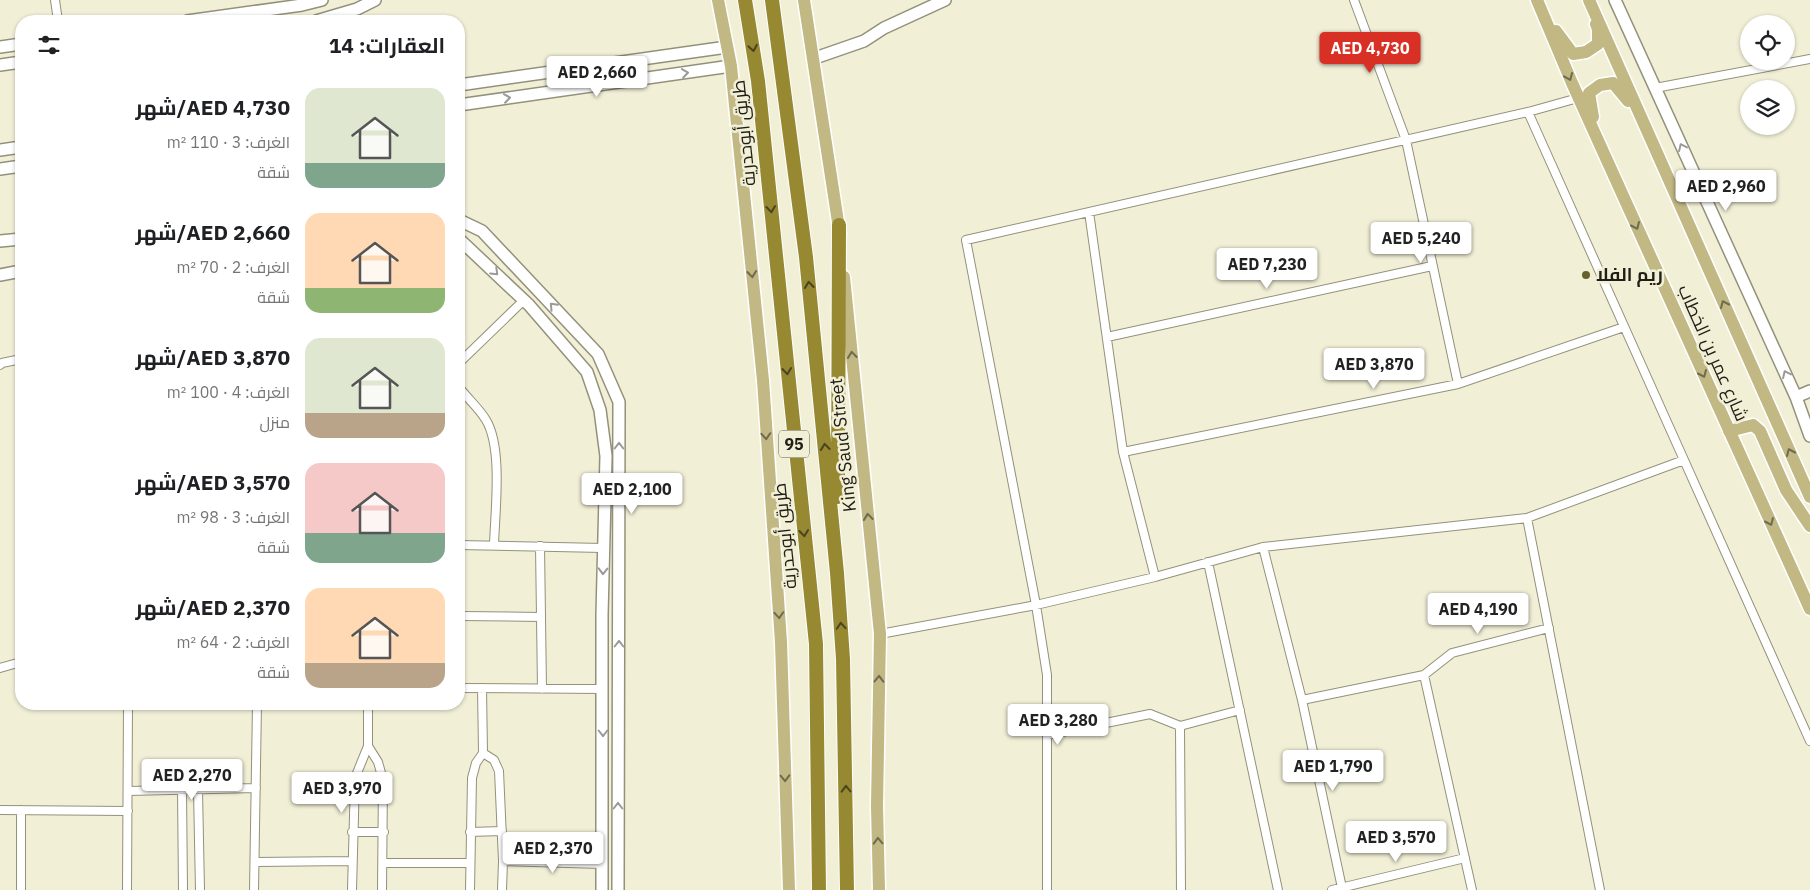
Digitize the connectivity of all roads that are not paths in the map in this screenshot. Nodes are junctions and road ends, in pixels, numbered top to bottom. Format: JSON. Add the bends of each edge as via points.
{"nodes":[{"id":1,"x":55,"y":0,"type":"edge"},
{"id":2,"x":322,"y":0,"type":"edge"},
{"id":3,"x":374,"y":0,"type":"edge"},
{"id":4,"x":718,"y":0,"type":"edge"},
{"id":5,"x":745,"y":0,"type":"edge"},
{"id":6,"x":772,"y":0,"type":"edge"},
{"id":7,"x":804,"y":0,"type":"edge"},
{"id":8,"x":944,"y":0,"type":"edge"},
{"id":9,"x":1354,"y":0,"type":"edge"},
{"id":10,"x":1538,"y":0,"type":"edge"},
{"id":11,"x":1588,"y":0,"type":"edge"},
{"id":12,"x":1615,"y":0,"type":"edge"},
{"id":13,"x":57,"y":15,"type":"edge"},
{"id":14,"x":230,"y":15,"type":"edge"},
{"id":15,"x":336,"y":15,"type":"edge"},
{"id":16,"x":15,"y":45,"type":"edge"},
{"id":17,"x":0,"y":47,"type":"edge"},
{"id":18,"x":727,"y":47,"type":"junction"},
{"id":19,"x":815,"y":58,"type":"junction"},
{"id":20,"x":1810,"y":59,"type":"edge"},
{"id":21,"x":15,"y":63,"type":"edge"},
{"id":22,"x":0,"y":65,"type":"edge"},
{"id":23,"x":731,"y":66,"type":"junction"},
{"id":24,"x":465,"y":84,"type":"edge"},
{"id":25,"x":1655,"y":88,"type":"junction"},
{"id":26,"x":1578,"y":98,"type":"junction"},
{"id":27,"x":465,"y":104,"type":"edge"},
{"id":28,"x":1528,"y":112,"type":"junction"},
{"id":29,"x":1406,"y":140,"type":"junction"},
{"id":30,"x":15,"y":148,"type":"edge"},
{"id":31,"x":1655,"y":149,"type":"junction"},
{"id":32,"x":0,"y":150,"type":"edge"},
{"id":33,"x":15,"y":167,"type":"edge"},
{"id":34,"x":0,"y":169,"type":"edge"},
{"id":35,"x":1614,"y":177,"type":"junction"},
{"id":36,"x":1089,"y":212,"type":"junction"},
{"id":37,"x":465,"y":223,"type":"edge"},
{"id":38,"x":839,"y":225,"type":"junction"},
{"id":39,"x":15,"y":240,"type":"edge"},
{"id":40,"x":0,"y":241,"type":"edge"},
{"id":41,"x":465,"y":245,"type":"edge"},
{"id":42,"x":1432,"y":266,"type":"junction"},
{"id":43,"x":15,"y":272,"type":"edge"},
{"id":44,"x":0,"y":275,"type":"edge"},
{"id":45,"x":524,"y":300,"type":"junction"},
{"id":46,"x":1624,"y":327,"type":"junction"},
{"id":47,"x":1107,"y":337,"type":"junction"},
{"id":48,"x":465,"y":357,"type":"edge"},
{"id":49,"x":15,"y":361,"type":"edge"},
{"id":50,"x":0,"y":365,"type":"edge"},
{"id":51,"x":1458,"y":384,"type":"junction"},
{"id":52,"x":1810,"y":391,"type":"edge"},
{"id":53,"x":465,"y":394,"type":"edge"},
{"id":54,"x":1796,"y":397,"type":"junction"},
{"id":55,"x":1807,"y":421,"type":"edge"},
{"id":56,"x":1729,"y":431,"type":"junction"},
{"id":57,"x":1810,"y":436,"type":"edge"},
{"id":58,"x":1123,"y":452,"type":"junction"},
{"id":59,"x":1684,"y":460,"type":"junction"},
{"id":60,"x":1810,"y":497,"type":"edge"},
{"id":61,"x":1527,"y":518,"type":"junction"},
{"id":62,"x":1810,"y":526,"type":"edge"},
{"id":63,"x":465,"y":545,"type":"edge"},
{"id":64,"x":494,"y":545,"type":"junction"},
{"id":65,"x":540,"y":546,"type":"junction"},
{"id":66,"x":1263,"y":547,"type":"junction"},
{"id":67,"x":603,"y":548,"type":"junction"},
{"id":68,"x":1208,"y":562,"type":"junction"},
{"id":69,"x":838,"y":573,"type":"junction"},
{"id":70,"x":1154,"y":577,"type":"junction"},
{"id":71,"x":1036,"y":605,"type":"junction"},
{"id":72,"x":1810,"y":609,"type":"edge"},
{"id":73,"x":465,"y":616,"type":"edge"},
{"id":74,"x":541,"y":617,"type":"junction"},
{"id":75,"x":1549,"y":628,"type":"junction"},
{"id":76,"x":880,"y":634,"type":"junction"},
{"id":77,"x":15,"y":664,"type":"edge"},
{"id":78,"x":0,"y":668,"type":"edge"},
{"id":79,"x":1424,"y":675,"type":"junction"},
{"id":80,"x":465,"y":688,"type":"edge"},
{"id":81,"x":482,"y":688,"type":"junction"},
{"id":82,"x":542,"y":689,"type":"junction"},
{"id":83,"x":602,"y":689,"type":"junction"},
{"id":84,"x":1302,"y":700,"type":"junction"},
{"id":85,"x":128,"y":710,"type":"edge"},
{"id":86,"x":257,"y":710,"type":"edge"},
{"id":87,"x":368,"y":710,"type":"edge"},
{"id":88,"x":1240,"y":710,"type":"junction"},
{"id":89,"x":1180,"y":726,"type":"junction"},
{"id":90,"x":1047,"y":735,"type":"junction"},
{"id":91,"x":1810,"y":741,"type":"edge"},
{"id":92,"x":368,"y":746,"type":"junction"},
{"id":93,"x":483,"y":753,"type":"junction"},
{"id":94,"x":256,"y":788,"type":"junction"},
{"id":95,"x":182,"y":790,"type":"junction"},
{"id":96,"x":198,"y":790,"type":"junction"},
{"id":97,"x":128,"y":791,"type":"junction"},
{"id":98,"x":0,"y":810,"type":"edge"},
{"id":99,"x":21,"y":810,"type":"junction"},
{"id":100,"x":128,"y":811,"type":"junction"},
{"id":101,"x":502,"y":831,"type":"junction"},
{"id":102,"x":352,"y":832,"type":"junction"},
{"id":103,"x":384,"y":832,"type":"junction"},
{"id":104,"x":470,"y":832,"type":"junction"},
{"id":105,"x":1464,"y":858,"type":"junction"},
{"id":106,"x":351,"y":861,"type":"junction"},
{"id":107,"x":503,"y":861,"type":"junction"},
{"id":108,"x":255,"y":862,"type":"junction"},
{"id":109,"x":384,"y":863,"type":"junction"},
{"id":110,"x":470,"y":863,"type":"junction"},
{"id":111,"x":602,"y":864,"type":"junction"},
{"id":112,"x":1342,"y":888,"type":"junction"},
{"id":113,"x":21,"y":890,"type":"edge"},
{"id":114,"x":127,"y":890,"type":"edge"},
{"id":115,"x":183,"y":890,"type":"edge"},
{"id":116,"x":200,"y":890,"type":"edge"},
{"id":117,"x":254,"y":890,"type":"edge"},
{"id":118,"x":352,"y":890,"type":"edge"},
{"id":119,"x":382,"y":890,"type":"edge"},
{"id":120,"x":470,"y":890,"type":"edge"},
{"id":121,"x":502,"y":890,"type":"edge"},
{"id":122,"x":602,"y":890,"type":"edge"},
{"id":123,"x":618,"y":890,"type":"edge"},
{"id":124,"x":789,"y":890,"type":"edge"},
{"id":125,"x":819,"y":890,"type":"edge"},
{"id":126,"x":847,"y":890,"type":"edge"},
{"id":127,"x":879,"y":890,"type":"edge"},
{"id":128,"x":1047,"y":890,"type":"edge"},
{"id":129,"x":1181,"y":890,"type":"edge"},
{"id":130,"x":1278,"y":890,"type":"edge"},
{"id":131,"x":1332,"y":890,"type":"edge"},
{"id":132,"x":1472,"y":890,"type":"edge"},
{"id":133,"x":1600,"y":890,"type":"edge"}],
"edges":[{"from":1,"to":13,"type":"street"},
{"from":2,"to":14,"type":"street"},
{"from":3,"to":15,"type":"street"},
{"from":4,"to":18,"type":"main road"},
{"from":5,"to":125,"type":"highway","name":"طريق أبوحدرية","number":"95","one_way":true,"via":[[758,81],[816,644]]},
{"from":69,"to":6,"type":"highway","number":"95","one_way":true,"via":[[806,257]]},
{"from":7,"to":19,"type":"main road","name":"King Saud Street"},
{"from":8,"to":19,"type":"street","via":[[864,41]]},
{"from":9,"to":29,"type":"street"},
{"from":10,"to":11,"type":"main road","via":[[1573,54],[1586,52],[1598,44],[1598,29]]},
{"from":10,"to":26,"type":"main road","name":"شارع عمر بن الخطاب","one_way":true},
{"from":11,"to":31,"type":"main road","name":"شارع عمر بن الخطاب"},
{"from":12,"to":25,"type":"street"},
{"from":16,"to":17,"type":"street"},
{"from":18,"to":23,"type":"main road"},
{"from":18,"to":24,"type":"street"},
{"from":19,"to":38,"type":"main road","name":"King Saud Street"},
{"from":20,"to":25,"type":"street"},
{"from":21,"to":22,"type":"street"},
{"from":27,"to":23,"type":"street","one_way":true},
{"from":23,"to":124,"type":"main road","one_way":true,"via":[[763,389],[781,642]]},
{"from":54,"to":25,"type":"street","one_way":true},
{"from":26,"to":28,"type":"street"},
{"from":26,"to":35,"type":"main road","name":"شارع عمر بن الخطاب"},
{"from":28,"to":29,"type":"street"},
{"from":28,"to":46,"type":"street"},
{"from":29,"to":36,"type":"street"},
{"from":29,"to":42,"type":"street"},
{"from":30,"to":32,"type":"street"},
{"from":31,"to":35,"type":"main road","via":[[1623,93],[1613,83],[1600,85],[1589,93],[1590,108]]},
{"from":60,"to":31,"type":"main road","name":"شارع عمر بن الخطاب","one_way":true},
{"from":33,"to":34,"type":"street"},
{"from":35,"to":56,"type":"main road","name":"شارع عمر بن الخطاب","one_way":true},
{"from":36,"to":47,"type":"street"},
{"from":36,"to":71,"type":"street","via":[[966,240]]},
{"from":123,"to":37,"type":"street","one_way":true,"via":[[619,402],[598,354],[482,231]]},
{"from":38,"to":69,"type":"highway"},
{"from":76,"to":38,"type":"main road","name":"King Saud Street","one_way":true},
{"from":39,"to":40,"type":"street"},
{"from":41,"to":45,"type":"street","one_way":true},
{"from":42,"to":47,"type":"street"},
{"from":42,"to":51,"type":"street"},
{"from":43,"to":44,"type":"street"},
{"from":45,"to":48,"type":"street"},
{"from":45,"to":67,"type":"street","via":[[587,372],[600,410],[606,456]]},
{"from":46,"to":51,"type":"street"},
{"from":46,"to":59,"type":"street"},
{"from":47,"to":58,"type":"street"},
{"from":49,"to":50,"type":"street"},
{"from":51,"to":58,"type":"street"},
{"from":52,"to":54,"type":"street"},
{"from":53,"to":64,"type":"street","via":[[486,419],[493,436],[496,456]]},
{"from":54,"to":55,"type":"street"},
{"from":55,"to":57,"type":"street"},
{"from":56,"to":62,"type":"main road","via":[[1753,426],[1760,431],[1786,490]]},
{"from":56,"to":72,"type":"main road","name":"شارع عمر بن الخطاب","one_way":true},
{"from":58,"to":70,"type":"street"},
{"from":59,"to":61,"type":"street"},
{"from":59,"to":91,"type":"street"},
{"from":61,"to":66,"type":"street"},
{"from":61,"to":75,"type":"street"},
{"from":63,"to":64,"type":"street"},
{"from":64,"to":65,"type":"street"},
{"from":65,"to":67,"type":"street"},
{"from":65,"to":74,"type":"street"},
{"from":66,"to":68,"type":"street"},
{"from":66,"to":84,"type":"street"},
{"from":67,"to":83,"type":"street","one_way":true},
{"from":68,"to":70,"type":"street"},
{"from":68,"to":88,"type":"street"},
{"from":126,"to":69,"type":"highway","number":"95","one_way":true,"via":[[843,659]]},
{"from":70,"to":71,"type":"street"},
{"from":71,"to":76,"type":"street"},
{"from":71,"to":90,"type":"street","via":[[1047,675]]},
{"from":73,"to":74,"type":"street"},
{"from":74,"to":82,"type":"street"},
{"from":75,"to":79,"type":"street","via":[[1452,653]]},
{"from":75,"to":133,"type":"street"},
{"from":127,"to":76,"type":"main road","name":"King Saud Street","one_way":true},
{"from":77,"to":78,"type":"street"},
{"from":79,"to":84,"type":"street"},
{"from":79,"to":105,"type":"street"},
{"from":80,"to":81,"type":"street"},
{"from":81,"to":82,"type":"street"},
{"from":81,"to":93,"type":"street"},
{"from":82,"to":83,"type":"street"},
{"from":83,"to":111,"type":"street","one_way":true},
{"from":84,"to":112,"type":"street"},
{"from":85,"to":97,"type":"street"},
{"from":86,"to":94,"type":"street"},
{"from":87,"to":92,"type":"street"},
{"from":88,"to":89,"type":"street"},
{"from":88,"to":130,"type":"street"},
{"from":89,"to":90,"type":"street","via":[[1150,714]]},
{"from":89,"to":129,"type":"street"},
{"from":90,"to":128,"type":"street"},
{"from":92,"to":102,"type":"street","via":[[355,778]]},
{"from":92,"to":103,"type":"street","via":[[378,762],[383,780]]},
{"from":93,"to":101,"type":"street","via":[[494,760],[499,771]]},
{"from":93,"to":104,"type":"street","via":[[473,770]]},
{"from":94,"to":96,"type":"street"},
{"from":94,"to":108,"type":"street"},
{"from":95,"to":96,"type":"street"},
{"from":95,"to":97,"type":"street"},
{"from":95,"to":115,"type":"street"},
{"from":96,"to":116,"type":"street"},
{"from":97,"to":100,"type":"street"},
{"from":98,"to":99,"type":"street"},
{"from":99,"to":100,"type":"street"},
{"from":99,"to":113,"type":"street"},
{"from":100,"to":114,"type":"street"},
{"from":101,"to":104,"type":"street"},
{"from":101,"to":107,"type":"street"},
{"from":102,"to":103,"type":"street"},
{"from":102,"to":106,"type":"street"},
{"from":103,"to":109,"type":"street"},
{"from":104,"to":110,"type":"street"},
{"from":105,"to":112,"type":"street"},
{"from":105,"to":132,"type":"street"},
{"from":106,"to":108,"type":"street"},
{"from":106,"to":118,"type":"street"},
{"from":107,"to":111,"type":"street"},
{"from":107,"to":121,"type":"street"},
{"from":108,"to":117,"type":"street"},
{"from":109,"to":110,"type":"street"},
{"from":109,"to":119,"type":"street"},
{"from":110,"to":120,"type":"street"},
{"from":111,"to":122,"type":"street"},
{"from":112,"to":131,"type":"street"}]}
